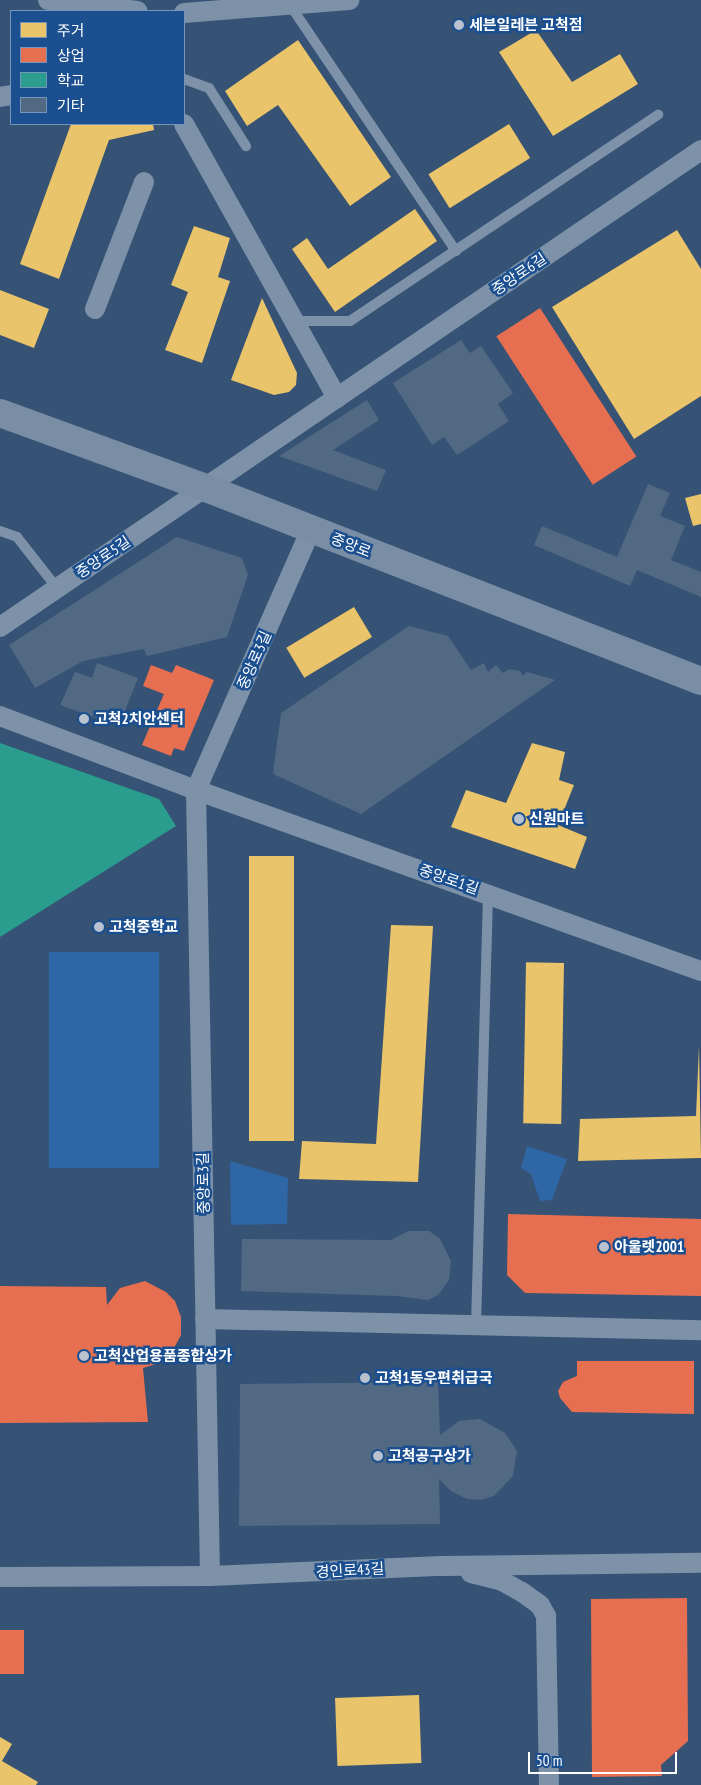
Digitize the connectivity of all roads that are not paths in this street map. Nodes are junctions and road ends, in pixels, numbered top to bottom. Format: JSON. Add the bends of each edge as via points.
{"nodes":[{"id":1,"x":48,"y":0,"type":"edge"},
{"id":2,"x":349,"y":0,"type":"edge"},
{"id":3,"x":290,"y":4,"type":"junction"},
{"id":4,"x":128,"y":10,"type":"edge"},
{"id":5,"x":185,"y":12,"type":"edge"},
{"id":6,"x":185,"y":79,"type":"edge"},
{"id":7,"x":658,"y":115,"type":"dead end"},
{"id":8,"x":185,"y":125,"type":"edge"},
{"id":9,"x":246,"y":146,"type":"dead end"},
{"id":10,"x":701,"y":150,"type":"edge"},
{"id":11,"x":144,"y":182,"type":"dead end"},
{"id":12,"x":456,"y":251,"type":"junction"},
{"id":13,"x":95,"y":309,"type":"dead end"},
{"id":14,"x":294,"y":321,"type":"junction"},
{"id":15,"x":337,"y":398,"type":"junction"},
{"id":16,"x":0,"y":412,"type":"edge"},
{"id":17,"x":206,"y":488,"type":"junction"},
{"id":18,"x":311,"y":529,"type":"junction"},
{"id":19,"x":0,"y":531,"type":"edge"},
{"id":20,"x":57,"y":588,"type":"junction"},
{"id":21,"x":0,"y":627,"type":"edge"},
{"id":22,"x":701,"y":681,"type":"edge"},
{"id":23,"x":0,"y":716,"type":"edge"},
{"id":24,"x":196,"y":790,"type":"junction"},
{"id":25,"x":488,"y":892,"type":"junction"},
{"id":26,"x":701,"y":971,"type":"edge"},
{"id":27,"x":205,"y":1319,"type":"junction"},
{"id":28,"x":476,"y":1325,"type":"junction"},
{"id":29,"x":701,"y":1330,"type":"edge"},
{"id":30,"x":701,"y":1563,"type":"edge"},
{"id":31,"x":442,"y":1566,"type":"junction"},
{"id":32,"x":210,"y":1576,"type":"junction"},
{"id":33,"x":0,"y":1577,"type":"edge"},
{"id":34,"x":548,"y":1785,"type":"edge"}],
"edges":[{"from":1,"to":4,"type":"street"},
{"from":2,"to":3,"type":"street"},
{"from":3,"to":5,"type":"street"},
{"from":3,"to":12,"type":"lane"},
{"from":6,"to":9,"type":"lane","via":[[209,88]]},
{"from":7,"to":12,"type":"lane"},
{"from":8,"to":14,"type":"street"},
{"from":10,"to":15,"type":"street","name":"중앙로6길"},
{"from":11,"to":13,"type":"street"},
{"from":12,"to":14,"type":"lane","via":[[350,321]]},
{"from":14,"to":15,"type":"street"},
{"from":15,"to":17,"type":"street","name":"중앙로6길"},
{"from":16,"to":17,"type":"main road","name":"중앙로"},
{"from":17,"to":18,"type":"main road","name":"중앙로"},
{"from":17,"to":20,"type":"street","name":"중앙로5길"},
{"from":18,"to":22,"type":"main road","name":"중앙로"},
{"from":18,"to":24,"type":"street","name":"중앙로3길"},
{"from":19,"to":20,"type":"lane","via":[[17,537]]},
{"from":20,"to":21,"type":"street","name":"중앙로5길"},
{"from":23,"to":24,"type":"street"},
{"from":24,"to":25,"type":"street","name":"중앙로1길"},
{"from":24,"to":27,"type":"street","name":"중앙로3길"},
{"from":25,"to":26,"type":"street","name":"중앙로1길"},
{"from":25,"to":28,"type":"lane"},
{"from":27,"to":28,"type":"street"},
{"from":27,"to":32,"type":"street","name":"중앙로3길"},
{"from":28,"to":29,"type":"street"},
{"from":30,"to":31,"type":"street","name":"경인로43길"},
{"from":31,"to":32,"type":"street","name":"경인로43길"},
{"from":31,"to":34,"type":"street","via":[[502,1581],[540,1605],[546,1616]]},
{"from":32,"to":33,"type":"street","name":"경인로43길"}]}
